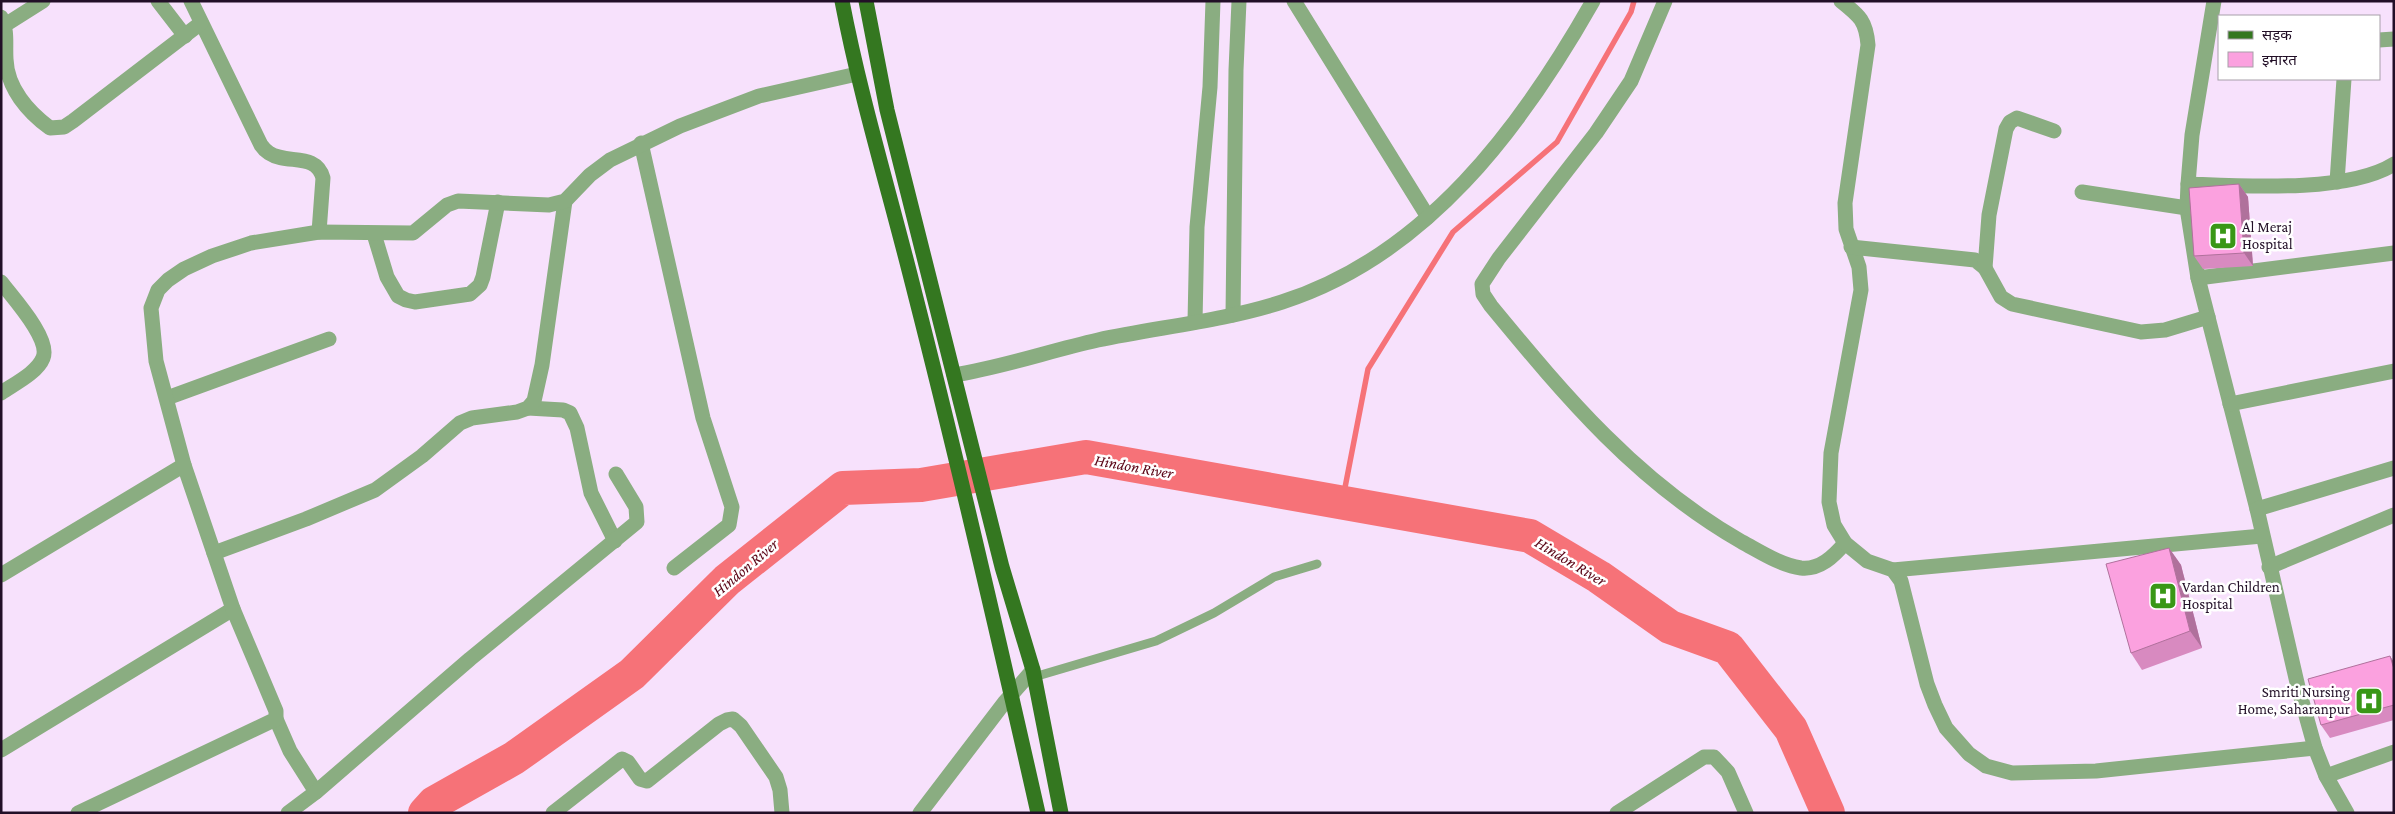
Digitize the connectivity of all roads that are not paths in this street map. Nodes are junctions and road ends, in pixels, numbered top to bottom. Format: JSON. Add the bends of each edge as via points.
{"nodes":[{"id":1,"x":44,"y":1,"type":"edge"},
{"id":2,"x":158,"y":1,"type":"edge"},
{"id":3,"x":191,"y":1,"type":"edge"},
{"id":4,"x":842,"y":1,"type":"edge"},
{"id":5,"x":866,"y":1,"type":"edge"},
{"id":6,"x":1213,"y":1,"type":"edge"},
{"id":7,"x":1239,"y":1,"type":"edge"},
{"id":8,"x":1294,"y":1,"type":"edge"},
{"id":9,"x":1593,"y":1,"type":"edge"},
{"id":10,"x":1665,"y":1,"type":"edge"},
{"id":11,"x":1841,"y":1,"type":"edge"},
{"id":12,"x":2214,"y":1,"type":"edge"},
{"id":13,"x":3,"y":21,"type":"edge"},
{"id":14,"x":201,"y":23,"type":"junction"},
{"id":15,"x":2214,"y":34,"type":"edge"},
{"id":16,"x":185,"y":36,"type":"junction"},
{"id":17,"x":2394,"y":39,"type":"edge"},
{"id":18,"x":2380,"y":40,"type":"edge"},
{"id":19,"x":857,"y":74,"type":"junction"},
{"id":20,"x":2344,"y":80,"type":"edge"},
{"id":21,"x":2054,"y":131,"type":"dead end"},
{"id":22,"x":894,"y":139,"type":"junction"},
{"id":23,"x":641,"y":144,"type":"junction"},
{"id":24,"x":877,"y":146,"type":"junction"},
{"id":25,"x":2394,"y":164,"type":"edge"},
{"id":26,"x":2337,"y":182,"type":"junction"},
{"id":27,"x":2188,"y":184,"type":"junction"},
{"id":28,"x":2082,"y":192,"type":"dead end"},
{"id":29,"x":566,"y":201,"type":"junction"},
{"id":30,"x":498,"y":202,"type":"junction"},
{"id":31,"x":2187,"y":208,"type":"junction"},
{"id":32,"x":1428,"y":217,"type":"junction"},
{"id":33,"x":319,"y":232,"type":"junction"},
{"id":34,"x":374,"y":234,"type":"junction"},
{"id":35,"x":1851,"y":247,"type":"junction"},
{"id":36,"x":2394,"y":253,"type":"edge"},
{"id":37,"x":1985,"y":268,"type":"junction"},
{"id":38,"x":2198,"y":278,"type":"junction"},
{"id":39,"x":1,"y":282,"type":"edge"},
{"id":40,"x":2208,"y":317,"type":"junction"},
{"id":41,"x":1213,"y":319,"type":"junction"},
{"id":42,"x":329,"y":339,"type":"dead end"},
{"id":43,"x":2394,"y":371,"type":"edge"},
{"id":44,"x":954,"y":379,"type":"junction"},
{"id":45,"x":1,"y":393,"type":"edge"},
{"id":46,"x":167,"y":398,"type":"junction"},
{"id":47,"x":2230,"y":404,"type":"junction"},
{"id":48,"x":528,"y":408,"type":"junction"},
{"id":49,"x":184,"y":466,"type":"junction"},
{"id":50,"x":2394,"y":468,"type":"edge"},
{"id":51,"x":616,"y":474,"type":"dead end"},
{"id":52,"x":2257,"y":509,"type":"junction"},
{"id":53,"x":2394,"y":515,"type":"edge"},
{"id":54,"x":2262,"y":536,"type":"junction"},
{"id":55,"x":615,"y":541,"type":"junction"},
{"id":56,"x":1845,"y":543,"type":"junction"},
{"id":57,"x":214,"y":553,"type":"junction"},
{"id":58,"x":1317,"y":564,"type":"dead end"},
{"id":59,"x":2269,"y":567,"type":"junction"},
{"id":60,"x":4,"y":568,"type":"edge"},
{"id":61,"x":674,"y":568,"type":"dead end"},
{"id":62,"x":1893,"y":570,"type":"junction"},
{"id":63,"x":233,"y":610,"type":"junction"},
{"id":64,"x":1034,"y":674,"type":"junction"},
{"id":65,"x":2317,"y":682,"type":"edge"},
{"id":66,"x":2298,"y":688,"type":"junction"},
{"id":67,"x":1011,"y":695,"type":"junction"},
{"id":68,"x":276,"y":719,"type":"junction"},
{"id":69,"x":1048,"y":745,"type":"junction"},
{"id":70,"x":1023,"y":748,"type":"junction"},
{"id":71,"x":2315,"y":748,"type":"junction"},
{"id":72,"x":1,"y":750,"type":"edge"},
{"id":73,"x":2394,"y":752,"type":"edge"},
{"id":74,"x":2326,"y":776,"type":"junction"},
{"id":75,"x":316,"y":792,"type":"junction"},
{"id":76,"x":78,"y":813,"type":"edge"},
{"id":77,"x":288,"y":813,"type":"edge"},
{"id":78,"x":553,"y":813,"type":"edge"},
{"id":79,"x":782,"y":813,"type":"edge"},
{"id":80,"x":920,"y":813,"type":"edge"},
{"id":81,"x":1038,"y":813,"type":"edge"},
{"id":82,"x":1061,"y":813,"type":"edge"},
{"id":83,"x":1617,"y":813,"type":"edge"},
{"id":84,"x":1746,"y":813,"type":"edge"},
{"id":85,"x":2347,"y":813,"type":"edge"}],
"edges":[{"from":1,"to":13,"type":"street"},
{"from":2,"to":16,"type":"street"},
{"from":3,"to":14,"type":"street"},
{"from":4,"to":19,"type":"main road"},
{"from":5,"to":22,"type":"main road"},
{"from":6,"to":41,"type":"street","via":[[1210,88],[1197,227]]},
{"from":7,"to":41,"type":"street","via":[[1236,70]]},
{"from":8,"to":32,"type":"street"},
{"from":9,"to":32,"type":"street","via":[[1506,135],[1469,178]]},
{"from":10,"to":56,"type":"street","via":[[1631,81],[1596,133],[1499,258],[1482,284],[1483,294],[1560,389],[1614,447],[1645,474],[1722,530],[1785,564],[1802,568],[1819,565],[1834,556]]},
{"from":11,"to":35,"type":"street","via":[[1859,15],[1866,29],[1868,46],[1845,203],[1846,229]]},
{"from":12,"to":15,"type":"street"},
{"from":13,"to":16,"type":"street","via":[[7,74],[14,90],[50,128],[64,127]]},
{"from":14,"to":16,"type":"street"},
{"from":14,"to":33,"type":"street","via":[[261,145],[270,154],[310,162],[321,170]]},
{"from":15,"to":27,"type":"street","via":[[2192,134]]},
{"from":17,"to":18,"type":"street"},
{"from":19,"to":23,"type":"street","via":[[758,96]]},
{"from":19,"to":24,"type":"main road"},
{"from":20,"to":26,"type":"street"},
{"from":21,"to":37,"type":"street","via":[[2017,118],[2006,129],[1989,216]]},
{"from":22,"to":24,"type":"main road"},
{"from":22,"to":44,"type":"main road"},
{"from":23,"to":29,"type":"street","via":[[590,175]]},
{"from":23,"to":61,"type":"street","via":[[703,418],[732,507],[729,525]]},
{"from":24,"to":67,"type":"main road"},
{"from":25,"to":26,"type":"street"},
{"from":26,"to":27,"type":"street","via":[[2262,187]]},
{"from":27,"to":31,"type":"street"},
{"from":28,"to":31,"type":"street"},
{"from":29,"to":30,"type":"street","via":[[549,206]]},
{"from":29,"to":48,"type":"street","via":[[542,366],[534,401]]},
{"from":30,"to":34,"type":"street","via":[[458,201],[447,205],[413,233]]},
{"from":30,"to":34,"type":"street","via":[[483,277],[470,294],[415,302],[398,296]]},
{"from":31,"to":38,"type":"street"},
{"from":32,"to":41,"type":"street","via":[[1409,235],[1340,279],[1282,302]]},
{"from":33,"to":34,"type":"street"},
{"from":33,"to":46,"type":"street","via":[[251,243],[212,256],[184,269],[158,290],[151,308],[156,361]]},
{"from":35,"to":37,"type":"street","via":[[1975,260]]},
{"from":35,"to":56,"type":"street","via":[[1861,290],[1830,453],[1829,502],[1834,525]]},
{"from":36,"to":38,"type":"street"},
{"from":37,"to":40,"type":"street","via":[[2001,297],[2012,304],[2049,313],[2140,332],[2165,330]]},
{"from":38,"to":40,"type":"street"},
{"from":39,"to":45,"type":"street","via":[[40,334],[44,345],[43,358],[35,369]]},
{"from":40,"to":47,"type":"street"},
{"from":41,"to":44,"type":"street","via":[[1097,340]]},
{"from":42,"to":46,"type":"street"},
{"from":43,"to":47,"type":"street"},
{"from":44,"to":64,"type":"main road","via":[[1002,566]]},
{"from":46,"to":49,"type":"street"},
{"from":47,"to":52,"type":"street"},
{"from":48,"to":55,"type":"street","via":[[570,413],[577,428],[591,493]]},
{"from":48,"to":57,"type":"street","via":[[460,423],[422,456],[358,499]]},
{"from":49,"to":57,"type":"street"},
{"from":49,"to":60,"type":"street"},
{"from":50,"to":52,"type":"street"},
{"from":51,"to":55,"type":"street","via":[[638,514],[637,522]]},
{"from":52,"to":54,"type":"street"},
{"from":53,"to":59,"type":"street"},
{"from":54,"to":59,"type":"street"},
{"from":54,"to":62,"type":"street"},
{"from":55,"to":75,"type":"street","via":[[470,659]]},
{"from":56,"to":62,"type":"street","via":[[1867,561]]},
{"from":57,"to":63,"type":"street"},
{"from":58,"to":64,"type":"lane","via":[[1274,577],[1214,613],[1156,641]]},
{"from":59,"to":66,"type":"street"},
{"from":62,"to":71,"type":"street","via":[[1901,581],[1935,705],[1946,728],[1969,754],[1986,766],[2012,773],[2096,771]]},
{"from":63,"to":68,"type":"street","via":[[276,711]]},
{"from":63,"to":72,"type":"street"},
{"from":64,"to":67,"type":"street"},
{"from":64,"to":69,"type":"main road"},
{"from":65,"to":66,"type":"street"},
{"from":66,"to":71,"type":"street"},
{"from":67,"to":70,"type":"main road"},
{"from":67,"to":80,"type":"street"},
{"from":68,"to":75,"type":"street","via":[[290,752]]},
{"from":68,"to":76,"type":"street"},
{"from":69,"to":70,"type":"main road"},
{"from":69,"to":82,"type":"main road"},
{"from":70,"to":81,"type":"main road"},
{"from":71,"to":74,"type":"street"},
{"from":73,"to":74,"type":"street"},
{"from":74,"to":85,"type":"street"},
{"from":75,"to":77,"type":"street"},
{"from":78,"to":79,"type":"street","via":[[617,761],[625,760],[640,779],[647,781],[719,724],[734,719],[776,777]]},
{"from":83,"to":84,"type":"street","via":[[1704,757],[1714,757],[1728,772]]}]}
